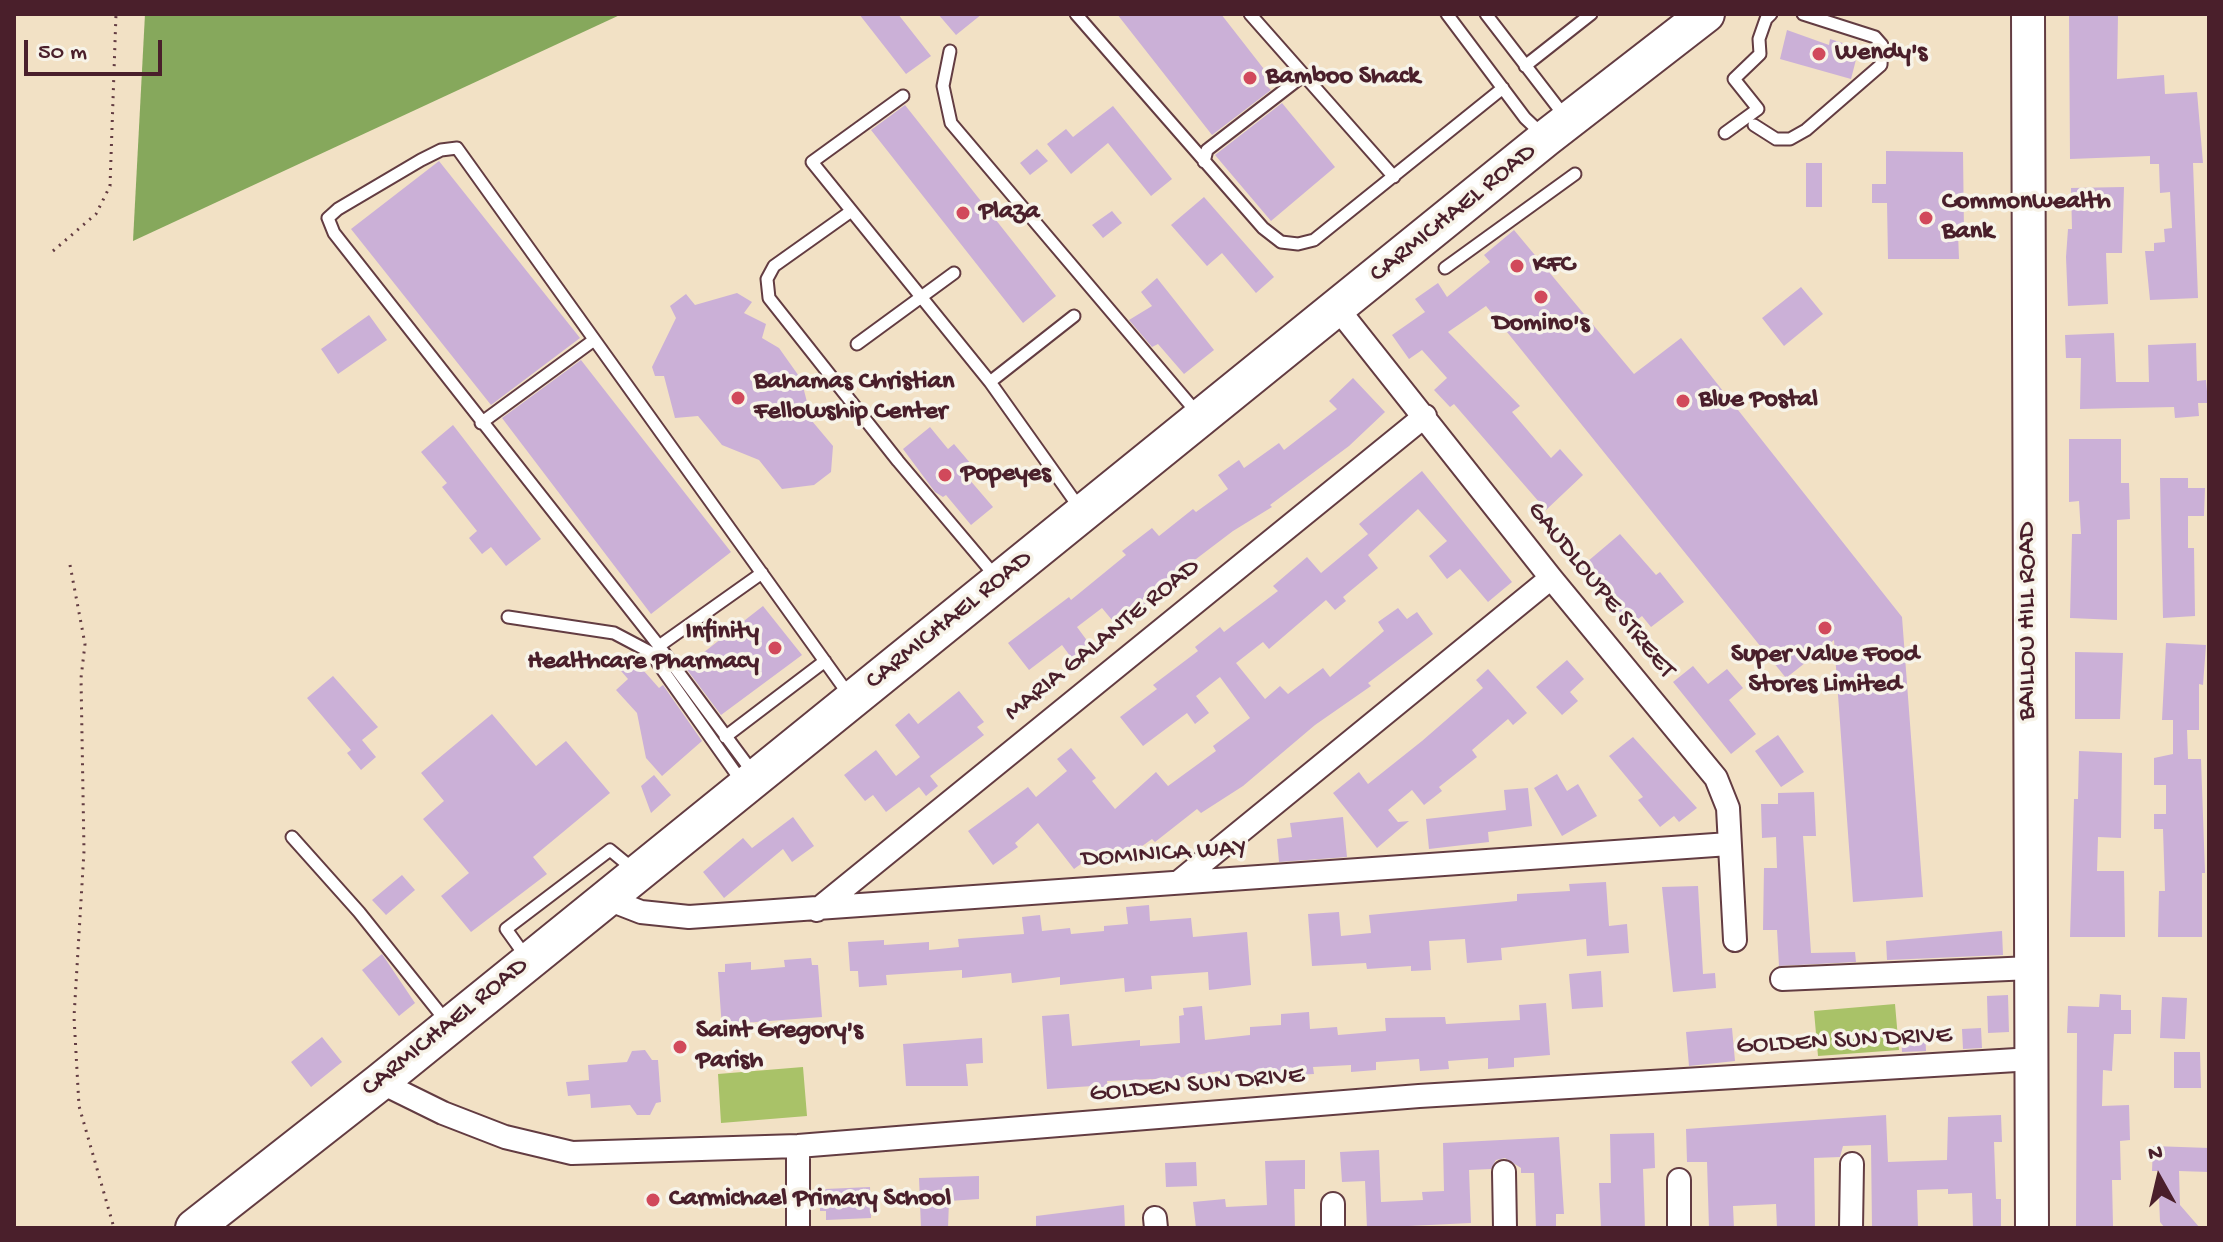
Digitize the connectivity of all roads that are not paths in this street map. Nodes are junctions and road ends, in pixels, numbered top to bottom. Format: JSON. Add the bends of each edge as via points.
{"nodes":[{"id":1,"x":1076,"y":14,"type":"edge"},
{"id":2,"x":1250,"y":14,"type":"edge"},
{"id":3,"x":1447,"y":14,"type":"edge"},
{"id":4,"x":1486,"y":14,"type":"edge"},
{"id":5,"x":1591,"y":14,"type":"edge"},
{"id":6,"x":1706,"y":14,"type":"edge"},
{"id":7,"x":1771,"y":14,"type":"edge"},
{"id":8,"x":1803,"y":14,"type":"edge"},
{"id":9,"x":2028,"y":14,"type":"edge"},
{"id":10,"x":950,"y":51,"type":"dead end"},
{"id":11,"x":1525,"y":66,"type":"junction"},
{"id":12,"x":1304,"y":75,"type":"junction"},
{"id":13,"x":1503,"y":88,"type":"junction"},
{"id":14,"x":903,"y":96,"type":"dead end"},
{"id":15,"x":1754,"y":125,"type":"dead end"},
{"id":16,"x":1558,"y":130,"type":"junction"},
{"id":17,"x":1725,"y":133,"type":"dead end"},
{"id":18,"x":1204,"y":162,"type":"junction"},
{"id":19,"x":1575,"y":174,"type":"dead end"},
{"id":20,"x":1394,"y":177,"type":"junction"},
{"id":21,"x":850,"y":212,"type":"junction"},
{"id":22,"x":1445,"y":268,"type":"dead end"},
{"id":23,"x":954,"y":273,"type":"dead end"},
{"id":24,"x":922,"y":296,"type":"junction"},
{"id":25,"x":1338,"y":309,"type":"junction"},
{"id":26,"x":1074,"y":316,"type":"dead end"},
{"id":27,"x":594,"y":340,"type":"junction"},
{"id":28,"x":857,"y":344,"type":"dead end"},
{"id":29,"x":990,"y":382,"type":"junction"},
{"id":30,"x":1425,"y":416,"type":"junction"},
{"id":31,"x":1201,"y":418,"type":"junction"},
{"id":32,"x":481,"y":423,"type":"junction"},
{"id":33,"x":1084,"y":513,"type":"junction"},
{"id":34,"x":762,"y":573,"type":"junction"},
{"id":35,"x":1551,"y":578,"type":"junction"},
{"id":36,"x":999,"y":581,"type":"junction"},
{"id":37,"x":508,"y":617,"type":"dead end"},
{"id":38,"x":659,"y":646,"type":"junction"},
{"id":39,"x":825,"y":661,"type":"junction"},
{"id":40,"x":852,"y":699,"type":"junction"},
{"id":41,"x":725,"y":737,"type":"junction"},
{"id":42,"x":750,"y":781,"type":"junction"},
{"id":43,"x":292,"y":837,"type":"dead end"},
{"id":44,"x":1729,"y":844,"type":"junction"},
{"id":45,"x":636,"y":873,"type":"junction"},
{"id":46,"x":1180,"y":881,"type":"junction"},
{"id":47,"x":605,"y":898,"type":"junction"},
{"id":48,"x":817,"y":910,"type":"junction"},
{"id":49,"x":1735,"y":940,"type":"dead end"},
{"id":50,"x":528,"y":961,"type":"junction"},
{"id":51,"x":2031,"y":968,"type":"junction"},
{"id":52,"x":1782,"y":979,"type":"dead end"},
{"id":53,"x":449,"y":1025,"type":"junction"},
{"id":54,"x":2033,"y":1059,"type":"junction"},
{"id":55,"x":380,"y":1082,"type":"junction"},
{"id":56,"x":798,"y":1146,"type":"junction"},
{"id":57,"x":1852,"y":1164,"type":"dead end"},
{"id":58,"x":1504,"y":1172,"type":"dead end"},
{"id":59,"x":1679,"y":1180,"type":"dead end"},
{"id":60,"x":1333,"y":1204,"type":"dead end"},
{"id":61,"x":194,"y":1228,"type":"edge"},
{"id":62,"x":798,"y":1228,"type":"edge"},
{"id":63,"x":1333,"y":1228,"type":"edge"},
{"id":64,"x":1505,"y":1228,"type":"edge"},
{"id":65,"x":1679,"y":1228,"type":"edge"},
{"id":66,"x":1851,"y":1228,"type":"edge"},
{"id":67,"x":2032,"y":1228,"type":"edge"}],
"edges":[{"from":1,"to":18,"type":"lane"},
{"from":2,"to":12,"type":"lane"},
{"from":3,"to":13,"type":"lane"},
{"from":4,"to":11,"type":"lane"},
{"from":5,"to":11,"type":"lane"},
{"from":6,"to":16,"type":"main road","name":"CARMICHAEL ROAD"},
{"from":7,"to":17,"type":"lane","via":[[1759,39],[1760,54],[1734,79],[1758,109]]},
{"from":8,"to":15,"type":"lane","via":[[1875,37],[1882,45],[1881,65],[1790,139],[1776,139]]},
{"from":9,"to":51,"type":"main road","name":"BAILLOU HILL ROAD"},
{"from":10,"to":31,"type":"lane","via":[[943,86],[951,123]]},
{"from":11,"to":16,"type":"lane"},
{"from":12,"to":18,"type":"lane","via":[[1207,150]]},
{"from":12,"to":20,"type":"lane"},
{"from":13,"to":16,"type":"lane"},
{"from":13,"to":20,"type":"lane"},
{"from":14,"to":21,"type":"lane","via":[[812,162]]},
{"from":16,"to":25,"type":"main road","name":"CARMICHAEL ROAD"},
{"from":18,"to":20,"type":"lane","via":[[1263,228],[1281,242],[1298,244],[1314,240]]},
{"from":19,"to":22,"type":"lane"},
{"from":21,"to":24,"type":"lane"},
{"from":21,"to":36,"type":"lane","via":[[774,266],[767,279],[769,298]]},
{"from":23,"to":24,"type":"lane"},
{"from":24,"to":28,"type":"lane"},
{"from":24,"to":29,"type":"lane"},
{"from":25,"to":30,"type":"street","name":"GAUDLOUPE STREET"},
{"from":25,"to":31,"type":"main road","name":"CARMICHAEL ROAD"},
{"from":26,"to":29,"type":"lane"},
{"from":27,"to":32,"type":"lane"},
{"from":27,"to":32,"type":"lane","via":[[457,148],[421,160],[338,209],[328,218],[334,233]]},
{"from":27,"to":34,"type":"lane"},
{"from":29,"to":33,"type":"lane"},
{"from":30,"to":35,"type":"street","name":"GAUDLOUPE STREET"},
{"from":30,"to":48,"type":"street","name":"MARIA GALANTE ROAD"},
{"from":31,"to":33,"type":"main road","name":"CARMICHAEL ROAD"},
{"from":32,"to":38,"type":"lane"},
{"from":33,"to":36,"type":"main road","name":"CARMICHAEL ROAD"},
{"from":34,"to":38,"type":"lane"},
{"from":34,"to":39,"type":"lane"},
{"from":35,"to":44,"type":"street","name":"GAUDLOUPE STREET","via":[[1716,778],[1728,808]]},
{"from":35,"to":46,"type":"street"},
{"from":36,"to":40,"type":"main road","name":"CARMICHAEL ROAD"},
{"from":37,"to":42,"type":"lane","via":[[614,633],[650,652]]},
{"from":38,"to":41,"type":"lane"},
{"from":39,"to":40,"type":"lane"},
{"from":39,"to":41,"type":"lane"},
{"from":40,"to":42,"type":"main road","name":"CARMICHAEL ROAD"},
{"from":41,"to":42,"type":"lane"},
{"from":42,"to":45,"type":"main road","name":"CARMICHAEL ROAD"},
{"from":43,"to":53,"type":"lane"},
{"from":44,"to":46,"type":"street","name":"DOMINICA WAY"},
{"from":44,"to":49,"type":"street","name":"GAUDLOUPE STREET"},
{"from":45,"to":47,"type":"main road","name":"CARMICHAEL ROAD"},
{"from":45,"to":50,"type":"lane","via":[[610,850],[506,929]]},
{"from":46,"to":48,"type":"street","name":"DOMINICA WAY"},
{"from":47,"to":48,"type":"street","name":"DOMINICA WAY","via":[[641,912],[680,917]]},
{"from":47,"to":50,"type":"main road","name":"CARMICHAEL ROAD"},
{"from":50,"to":53,"type":"main road","name":"CARMICHAEL ROAD"},
{"from":51,"to":52,"type":"street"},
{"from":51,"to":54,"type":"main road","name":"BAILLOU HILL ROAD"},
{"from":53,"to":55,"type":"main road","name":"CARMICHAEL ROAD"},
{"from":54,"to":56,"type":"street","name":"GOLDEN SUN DRIVE","via":[[1419,1096]]},
{"from":54,"to":67,"type":"main road","name":"BAILLOU HILL ROAD"},
{"from":55,"to":56,"type":"street","name":"GOLDEN SUN DRIVE","via":[[505,1137],[572,1153]]},
{"from":55,"to":61,"type":"main road","name":"CARMICHAEL ROAD"},
{"from":56,"to":62,"type":"street"},
{"from":57,"to":66,"type":"street"},
{"from":58,"to":64,"type":"street"},
{"from":59,"to":65,"type":"street"},
{"from":60,"to":63,"type":"street"}]}
